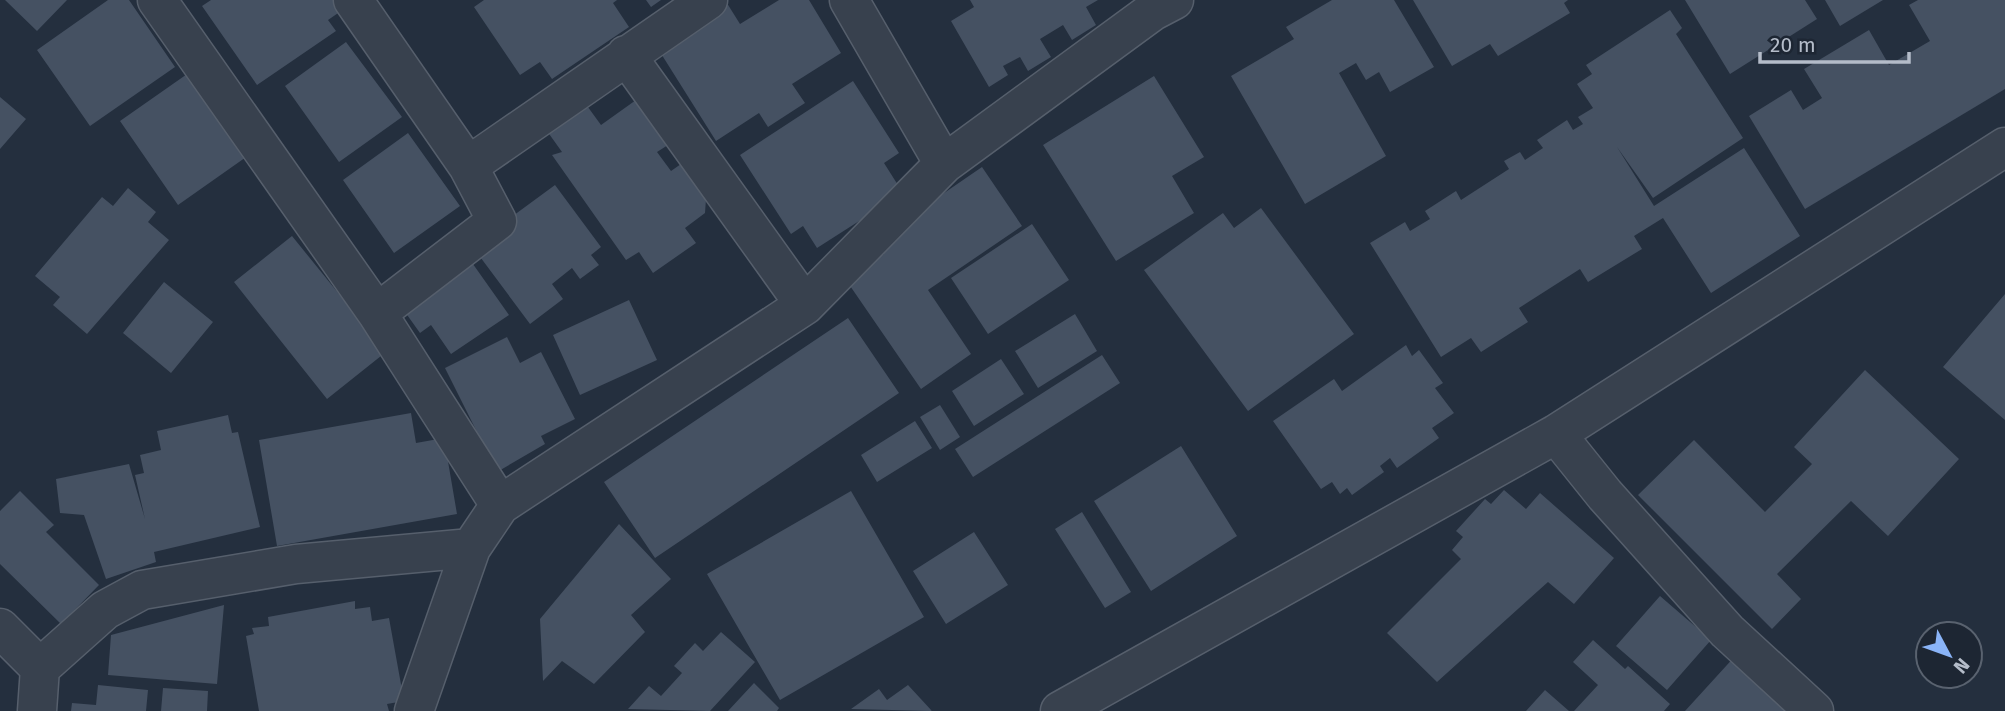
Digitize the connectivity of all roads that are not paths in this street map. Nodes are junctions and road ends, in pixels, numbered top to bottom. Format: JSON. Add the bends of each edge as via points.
{"nodes":[{"id":1,"x":157,"y":0,"type":"edge"},
{"id":2,"x":353,"y":0,"type":"edge"},
{"id":3,"x":708,"y":0,"type":"edge"},
{"id":4,"x":849,"y":0,"type":"edge"},
{"id":5,"x":1158,"y":4,"type":"edge"},
{"id":6,"x":626,"y":55,"type":"junction"},
{"id":7,"x":2005,"y":146,"type":"edge"},
{"id":8,"x":944,"y":164,"type":"junction"},
{"id":9,"x":468,"y":166,"type":"junction"},
{"id":10,"x":806,"y":305,"type":"junction"},
{"id":11,"x":377,"y":313,"type":"junction"},
{"id":12,"x":1556,"y":435,"type":"junction"},
{"id":13,"x":500,"y":505,"type":"junction"},
{"id":14,"x":471,"y":548,"type":"junction"},
{"id":15,"x":0,"y":628,"type":"edge"},
{"id":16,"x":40,"y":667,"type":"junction"},
{"id":17,"x":1067,"y":709,"type":"edge"},
{"id":18,"x":37,"y":711,"type":"edge"},
{"id":19,"x":414,"y":711,"type":"edge"},
{"id":20,"x":1814,"y":711,"type":"edge"}],
"edges":[{"from":1,"to":11,"type":"street"},
{"from":2,"to":9,"type":"street"},
{"from":3,"to":6,"type":"street"},
{"from":4,"to":8,"type":"street"},
{"from":5,"to":8,"type":"street"},
{"from":6,"to":9,"type":"street"},
{"from":6,"to":10,"type":"street"},
{"from":7,"to":12,"type":"street"},
{"from":8,"to":10,"type":"street"},
{"from":9,"to":11,"type":"street","via":[[497,221]]},
{"from":10,"to":13,"type":"street"},
{"from":11,"to":13,"type":"street"},
{"from":12,"to":17,"type":"street"},
{"from":12,"to":20,"type":"street","via":[[1727,631]]},
{"from":13,"to":14,"type":"street"},
{"from":14,"to":16,"type":"street","via":[[296,564],[142,590],[105,610]]},
{"from":14,"to":19,"type":"street"},
{"from":15,"to":16,"type":"street"},
{"from":16,"to":18,"type":"street"}]}
